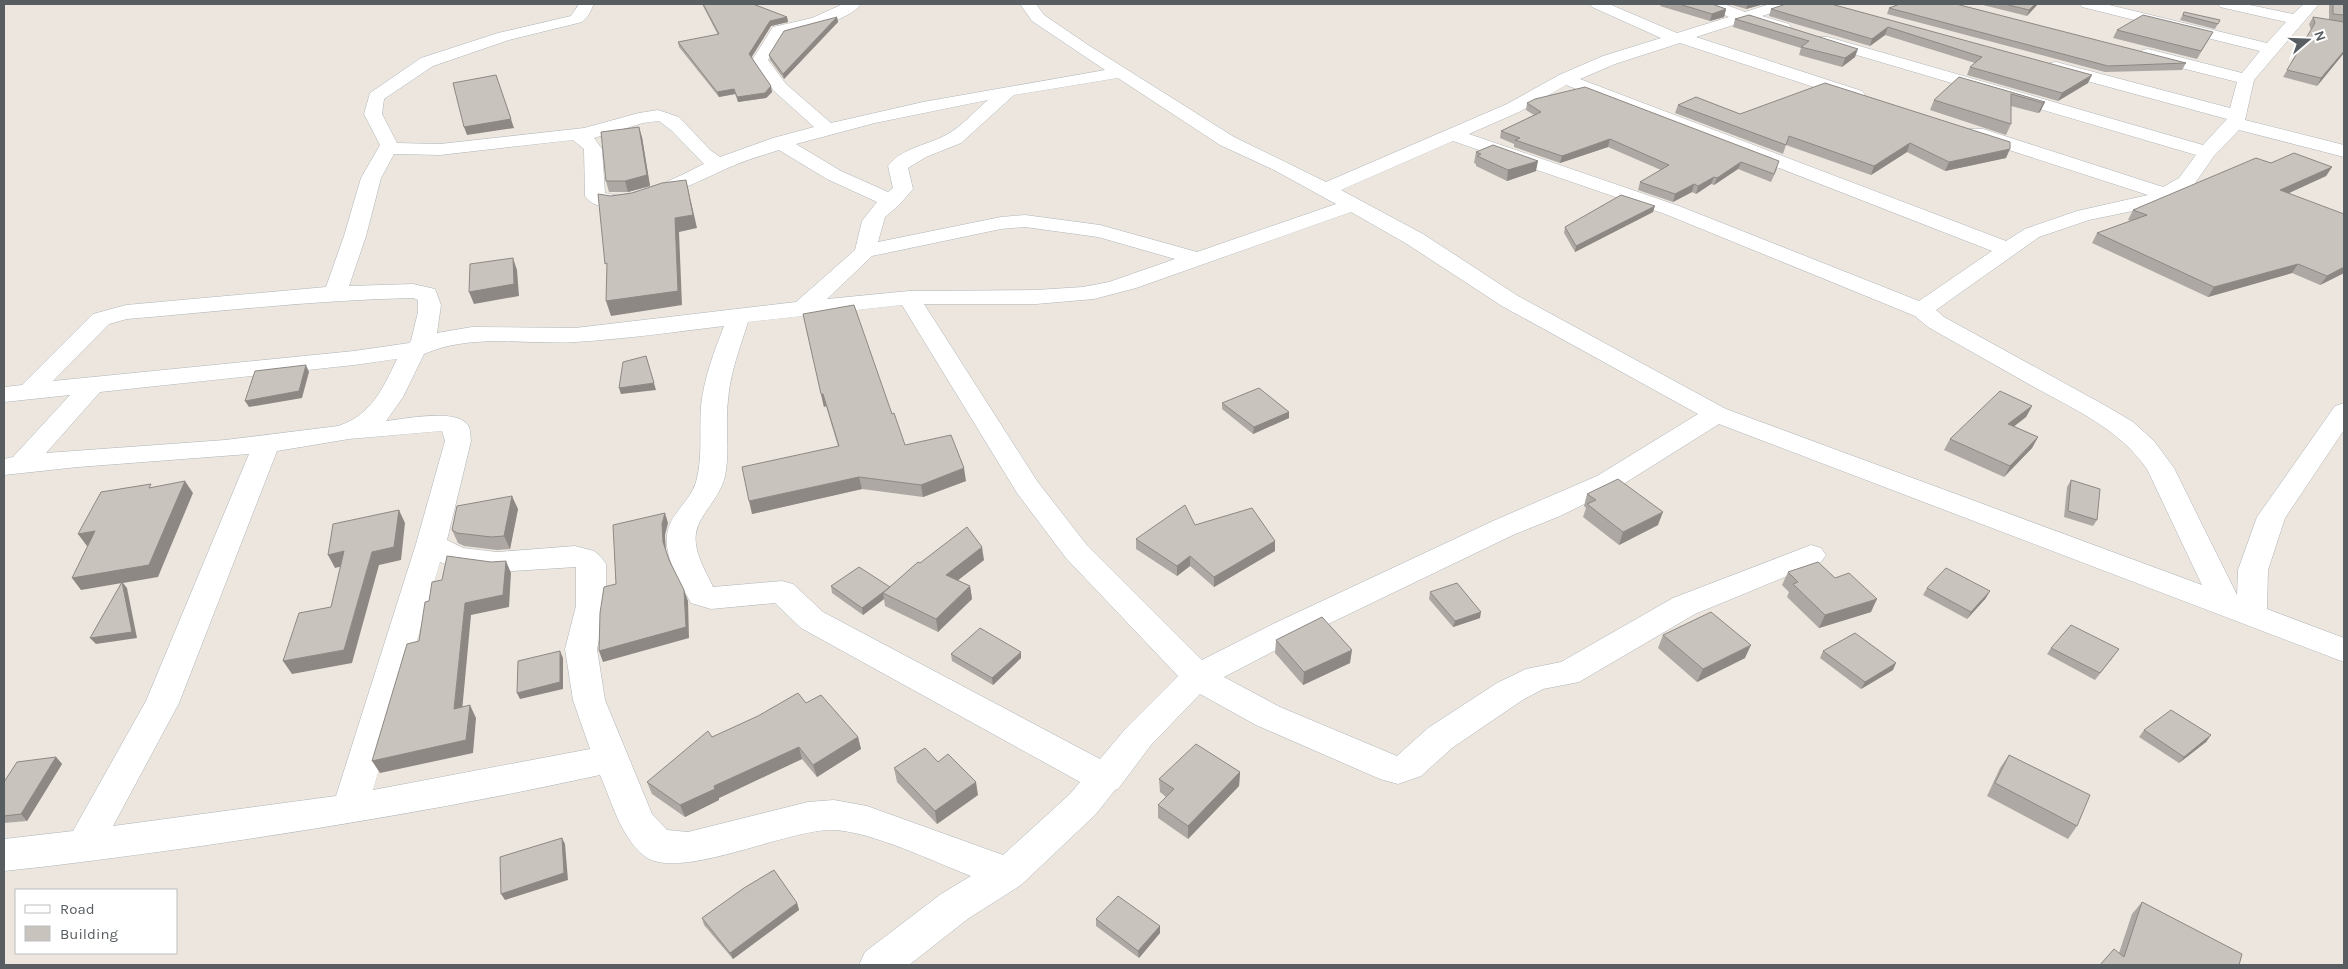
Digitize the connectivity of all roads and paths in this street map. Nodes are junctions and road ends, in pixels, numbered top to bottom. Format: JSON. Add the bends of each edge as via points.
{"nodes":[{"id":1,"x":586,"y":4,"type":"edge"},
{"id":2,"x":853,"y":4,"type":"edge"},
{"id":3,"x":1028,"y":4,"type":"edge"},
{"id":4,"x":1597,"y":4,"type":"edge"},
{"id":5,"x":1712,"y":4,"type":"edge"},
{"id":6,"x":1785,"y":4,"type":"edge"},
{"id":7,"x":2087,"y":4,"type":"edge"},
{"id":8,"x":2225,"y":4,"type":"edge"},
{"id":9,"x":2312,"y":4,"type":"edge"},
{"id":10,"x":1747,"y":16,"type":"junction"},
{"id":11,"x":2297,"y":20,"type":"junction"},
{"id":12,"x":1679,"y":38,"type":"junction"},
{"id":13,"x":2271,"y":49,"type":"junction"},
{"id":14,"x":2130,"y":50,"type":"edge"},
{"id":15,"x":2038,"y":62,"type":"edge"},
{"id":16,"x":1120,"y":73,"type":"junction"},
{"id":17,"x":1566,"y":79,"type":"junction"},
{"id":18,"x":2246,"y":79,"type":"junction"},
{"id":19,"x":1009,"y":91,"type":"junction"},
{"id":20,"x":1876,"y":101,"type":"edge"},
{"id":21,"x":2236,"y":119,"type":"junction"},
{"id":22,"x":1960,"y":128,"type":"edge"},
{"id":23,"x":826,"y":129,"type":"junction"},
{"id":24,"x":577,"y":135,"type":"junction"},
{"id":25,"x":1454,"y":135,"type":"junction"},
{"id":26,"x":780,"y":142,"type":"junction"},
{"id":27,"x":388,"y":147,"type":"junction"},
{"id":28,"x":2344,"y":150,"type":"edge"},
{"id":29,"x":2207,"y":152,"type":"junction"},
{"id":30,"x":718,"y":164,"type":"junction"},
{"id":31,"x":1325,"y":190,"type":"junction"},
{"id":32,"x":2165,"y":194,"type":"junction"},
{"id":33,"x":892,"y":201,"type":"junction"},
{"id":34,"x":1353,"y":205,"type":"junction"},
{"id":35,"x":2006,"y":249,"type":"junction"},
{"id":36,"x":865,"y":251,"type":"junction"},
{"id":37,"x":1198,"y":259,"type":"junction"},
{"id":38,"x":335,"y":293,"type":"junction"},
{"id":39,"x":909,"y":298,"type":"junction"},
{"id":40,"x":802,"y":309,"type":"junction"},
{"id":41,"x":1923,"y":311,"type":"junction"},
{"id":42,"x":738,"y":317,"type":"junction"},
{"id":43,"x":418,"y":347,"type":"junction"},
{"id":44,"x":93,"y":384,"type":"junction"},
{"id":45,"x":30,"y":390,"type":"junction"},
{"id":46,"x":4,"y":394,"type":"edge"},
{"id":47,"x":2344,"y":411,"type":"edge"},
{"id":48,"x":1717,"y":414,"type":"junction"},
{"id":49,"x":340,"y":434,"type":"junction"},
{"id":50,"x":266,"y":445,"type":"junction"},
{"id":51,"x":13,"y":466,"type":"edge"},
{"id":52,"x":432,"y":544,"type":"junction"},
{"id":53,"x":1811,"y":555,"type":"dead end"},
{"id":54,"x":2239,"y":609,"type":"junction"},
{"id":55,"x":2344,"y":650,"type":"edge"},
{"id":56,"x":1198,"y":676,"type":"junction"},
{"id":57,"x":611,"y":760,"type":"junction"},
{"id":58,"x":1106,"y":779,"type":"junction"},
{"id":59,"x":350,"y":807,"type":"junction"},
{"id":60,"x":84,"y":846,"type":"junction"},
{"id":61,"x":4,"y":855,"type":"edge"},
{"id":62,"x":1008,"y":873,"type":"junction"},
{"id":63,"x":879,"y":965,"type":"edge"}],
"edges":[{"from":1,"to":27,"type":"street","via":[[576,19],[482,42],[416,67],[410,75],[374,100],[373,114]]},
{"from":2,"to":23,"type":"street","via":[[806,26],[779,30],[760,60],[780,86]]},
{"from":3,"to":16,"type":"street","via":[[1038,18]]},
{"from":4,"to":12,"type":"street"},
{"from":5,"to":10,"type":"street"},
{"from":6,"to":10,"type":"street"},
{"from":7,"to":13,"type":"street"},
{"from":8,"to":11,"type":"street"},
{"from":9,"to":11,"type":"street"},
{"from":10,"to":12,"type":"street"},
{"from":10,"to":29,"type":"street"},
{"from":11,"to":13,"type":"street"},
{"from":12,"to":17,"type":"street","via":[[1608,60]]},
{"from":12,"to":20,"type":"street"},
{"from":13,"to":18,"type":"street"},
{"from":14,"to":18,"type":"street"},
{"from":15,"to":21,"type":"street"},
{"from":16,"to":19,"type":"street"},
{"from":16,"to":31,"type":"street","via":[[1227,141]]},
{"from":17,"to":25,"type":"street"},
{"from":17,"to":35,"type":"street"},
{"from":18,"to":21,"type":"street"},
{"from":19,"to":23,"type":"street","via":[[949,100]]},
{"from":19,"to":33,"type":"street","via":[[954,139],[918,153],[898,166],[903,189]]},
{"from":21,"to":28,"type":"street"},
{"from":21,"to":29,"type":"street"},
{"from":22,"to":32,"type":"street"},
{"from":23,"to":26,"type":"street"},
{"from":24,"to":27,"type":"street","via":[[421,151]]},
{"from":24,"to":30,"type":"street","via":[[660,116],[670,121],[708,160]]},
{"from":24,"to":30,"type":"street","via":[[591,144],[596,196],[604,200],[641,199]]},
{"from":25,"to":31,"type":"street"},
{"from":25,"to":41,"type":"street","via":[[1672,210]]},
{"from":26,"to":30,"type":"street"},
{"from":26,"to":33,"type":"street","via":[[845,181]]},
{"from":27,"to":38,"type":"street","via":[[370,178],[355,236]]},
{"from":29,"to":32,"type":"street","via":[[2186,182]]},
{"from":31,"to":34,"type":"street"},
{"from":32,"to":35,"type":"street","via":[[2150,202],[2058,222],[2032,232]]},
{"from":33,"to":36,"type":"street","via":[[872,221]]},
{"from":34,"to":37,"type":"street"},
{"from":34,"to":48,"type":"street","via":[[1415,239],[1510,301]]},
{"from":35,"to":41,"type":"street"},
{"from":36,"to":37,"type":"street","via":[[1025,221],[1100,231]]},
{"from":36,"to":40,"type":"street"},
{"from":37,"to":39,"type":"street","via":[[1083,294]]},
{"from":38,"to":43,"type":"street","via":[[413,291],[427,294],[431,303]]},
{"from":38,"to":45,"type":"street","via":[[111,315],[101,319]]},
{"from":39,"to":40,"type":"street"},
{"from":39,"to":56,"type":"street","via":[[1032,494],[1076,551]]},
{"from":40,"to":42,"type":"street"},
{"from":41,"to":54,"type":"street","via":[[1943,326],[2097,411],[2124,428],[2145,447]]},
{"from":42,"to":43,"type":"street","via":[[552,337],[465,335]]},
{"from":42,"to":58,"type":"street","via":[[715,397],[713,470],[709,487],[682,530],[681,542],[702,595],[710,598],[782,592],[812,620]]},
{"from":43,"to":44,"type":"street","via":[[354,358]]},
{"from":43,"to":49,"type":"street","via":[[386,404],[372,420]]},
{"from":44,"to":45,"type":"street"},
{"from":44,"to":51,"type":"street"},
{"from":45,"to":46,"type":"street"},
{"from":47,"to":54,"type":"street","via":[[2271,517]]},
{"from":48,"to":54,"type":"street"},
{"from":48,"to":56,"type":"street","via":[[1607,482],[1301,623]]},
{"from":49,"to":50,"type":"street"},
{"from":49,"to":52,"type":"street","via":[[444,423],[456,427],[458,441]]},
{"from":50,"to":51,"type":"street"},
{"from":50,"to":60,"type":"street","via":[[162,703]]},
{"from":52,"to":57,"type":"street","via":[[457,558],[497,562],[575,556],[591,564],[590,606],[581,649],[589,700]]},
{"from":52,"to":59,"type":"street"},
{"from":53,"to":56,"type":"street","via":[[1684,606],[1568,673],[1537,678],[1509,692],[1440,738],[1404,768],[1392,769],[1243,704]]},
{"from":54,"to":55,"type":"street"},
{"from":56,"to":58,"type":"street","via":[[1139,736]]},
{"from":57,"to":59,"type":"street","via":[[495,785]]},
{"from":57,"to":62,"type":"street","via":[[638,823],[656,845],[688,848],[808,818],[834,816],[867,821]]},
{"from":58,"to":62,"type":"street"},
{"from":59,"to":60,"type":"street"},
{"from":60,"to":61,"type":"street"},
{"from":62,"to":63,"type":"street","via":[[955,906]]}]}
